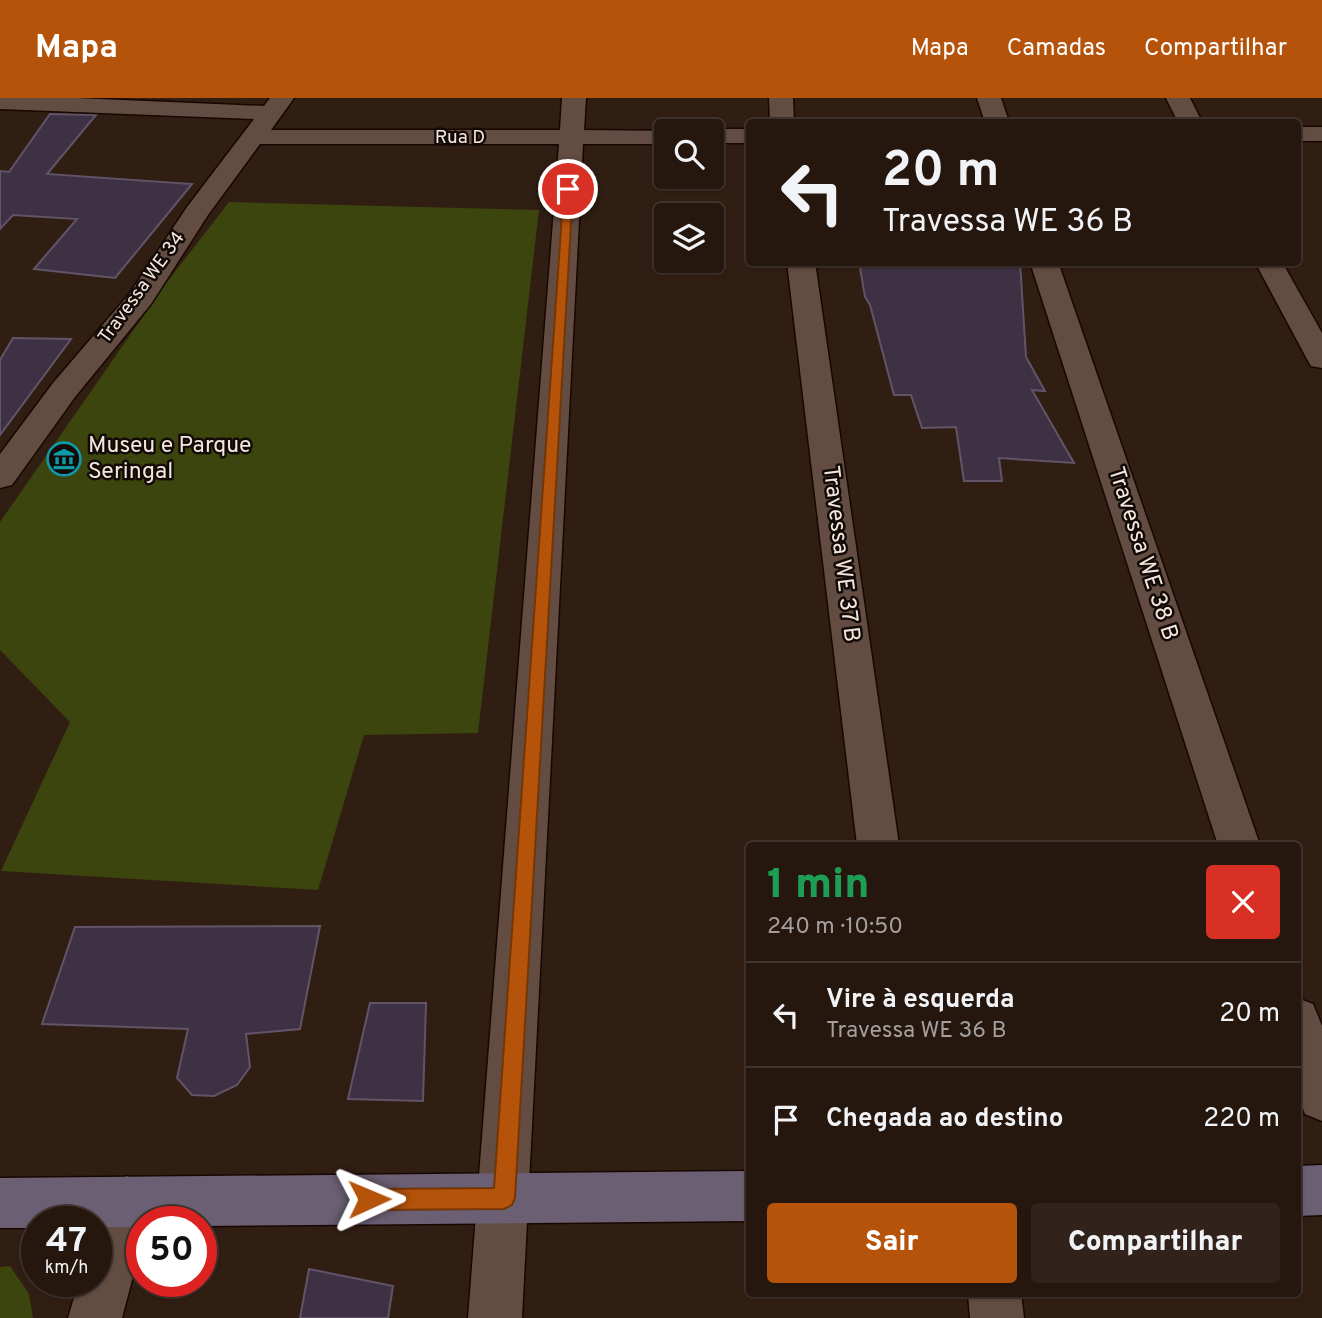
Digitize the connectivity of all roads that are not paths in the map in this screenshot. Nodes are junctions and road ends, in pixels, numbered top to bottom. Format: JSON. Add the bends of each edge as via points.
{"nodes":[{"id":1,"x":574,"y":98,"type":"edge"},
{"id":2,"x":781,"y":98,"type":"edge"},
{"id":3,"x":989,"y":98,"type":"edge"},
{"id":4,"x":1178,"y":98,"type":"edge"},
{"id":5,"x":0,"y":102,"type":"edge"},
{"id":6,"x":277,"y":106,"type":"edge"},
{"id":7,"x":782,"y":119,"type":"edge"},
{"id":8,"x":996,"y":119,"type":"edge"},
{"id":9,"x":1188,"y":119,"type":"edge"},
{"id":10,"x":1301,"y":134,"type":"edge"},
{"id":11,"x":1322,"y":134,"type":"edge"},
{"id":12,"x":724,"y":136,"type":"edge"},
{"id":13,"x":746,"y":136,"type":"edge"},
{"id":14,"x":253,"y":137,"type":"junction"},
{"id":15,"x":654,"y":137,"type":"edge"},
{"id":16,"x":572,"y":138,"type":"junction"},
{"id":17,"x":802,"y":266,"type":"edge"},
{"id":18,"x":1045,"y":266,"type":"edge"},
{"id":19,"x":1270,"y":266,"type":"edge"},
{"id":20,"x":1322,"y":359,"type":"edge"},
{"id":21,"x":0,"y":477,"type":"edge"},
{"id":22,"x":878,"y":842,"type":"edge"},
{"id":23,"x":1238,"y":842,"type":"edge"},
{"id":24,"x":1301,"y":1032,"type":"edge"},
{"id":25,"x":1322,"y":1097,"type":"edge"},
{"id":26,"x":1322,"y":1190,"type":"edge"},
{"id":27,"x":1301,"y":1191,"type":"edge"},
{"id":28,"x":746,"y":1196,"type":"edge"},
{"id":29,"x":504,"y":1198,"type":"junction"},
{"id":30,"x":127,"y":1201,"type":"junction"},
{"id":31,"x":0,"y":1202,"type":"edge"},
{"id":32,"x":995,"y":1297,"type":"edge"},
{"id":33,"x":95,"y":1318,"type":"edge"},
{"id":34,"x":495,"y":1318,"type":"edge"},
{"id":35,"x":998,"y":1318,"type":"edge"}],
"edges":[{"from":1,"to":16,"type":"street"},
{"from":2,"to":7,"type":"street"},
{"from":3,"to":8,"type":"street"},
{"from":4,"to":9,"type":"street"},
{"from":5,"to":6,"type":"street"},
{"from":6,"to":14,"type":"street","name":"Travessa WE 34"},
{"from":10,"to":11,"type":"street"},
{"from":12,"to":13,"type":"street"},
{"from":14,"to":16,"type":"street","name":"Rua D"},
{"from":14,"to":21,"type":"street","name":"Travessa WE 34","via":[[141,298],[64,390]]},
{"from":15,"to":16,"type":"street","name":"Rua D"},
{"from":16,"to":29,"type":"street"},
{"from":17,"to":22,"type":"street","name":"Travessa WE 37 B"},
{"from":18,"to":23,"type":"street","name":"Travessa WE 38 B"},
{"from":19,"to":20,"type":"street"},
{"from":24,"to":25,"type":"street"},
{"from":26,"to":27,"type":"main road"},
{"from":28,"to":29,"type":"main road"},
{"from":29,"to":30,"type":"main road"},
{"from":29,"to":34,"type":"street"},
{"from":30,"to":31,"type":"main road"},
{"from":30,"to":33,"type":"street"},
{"from":32,"to":35,"type":"street"}]}
